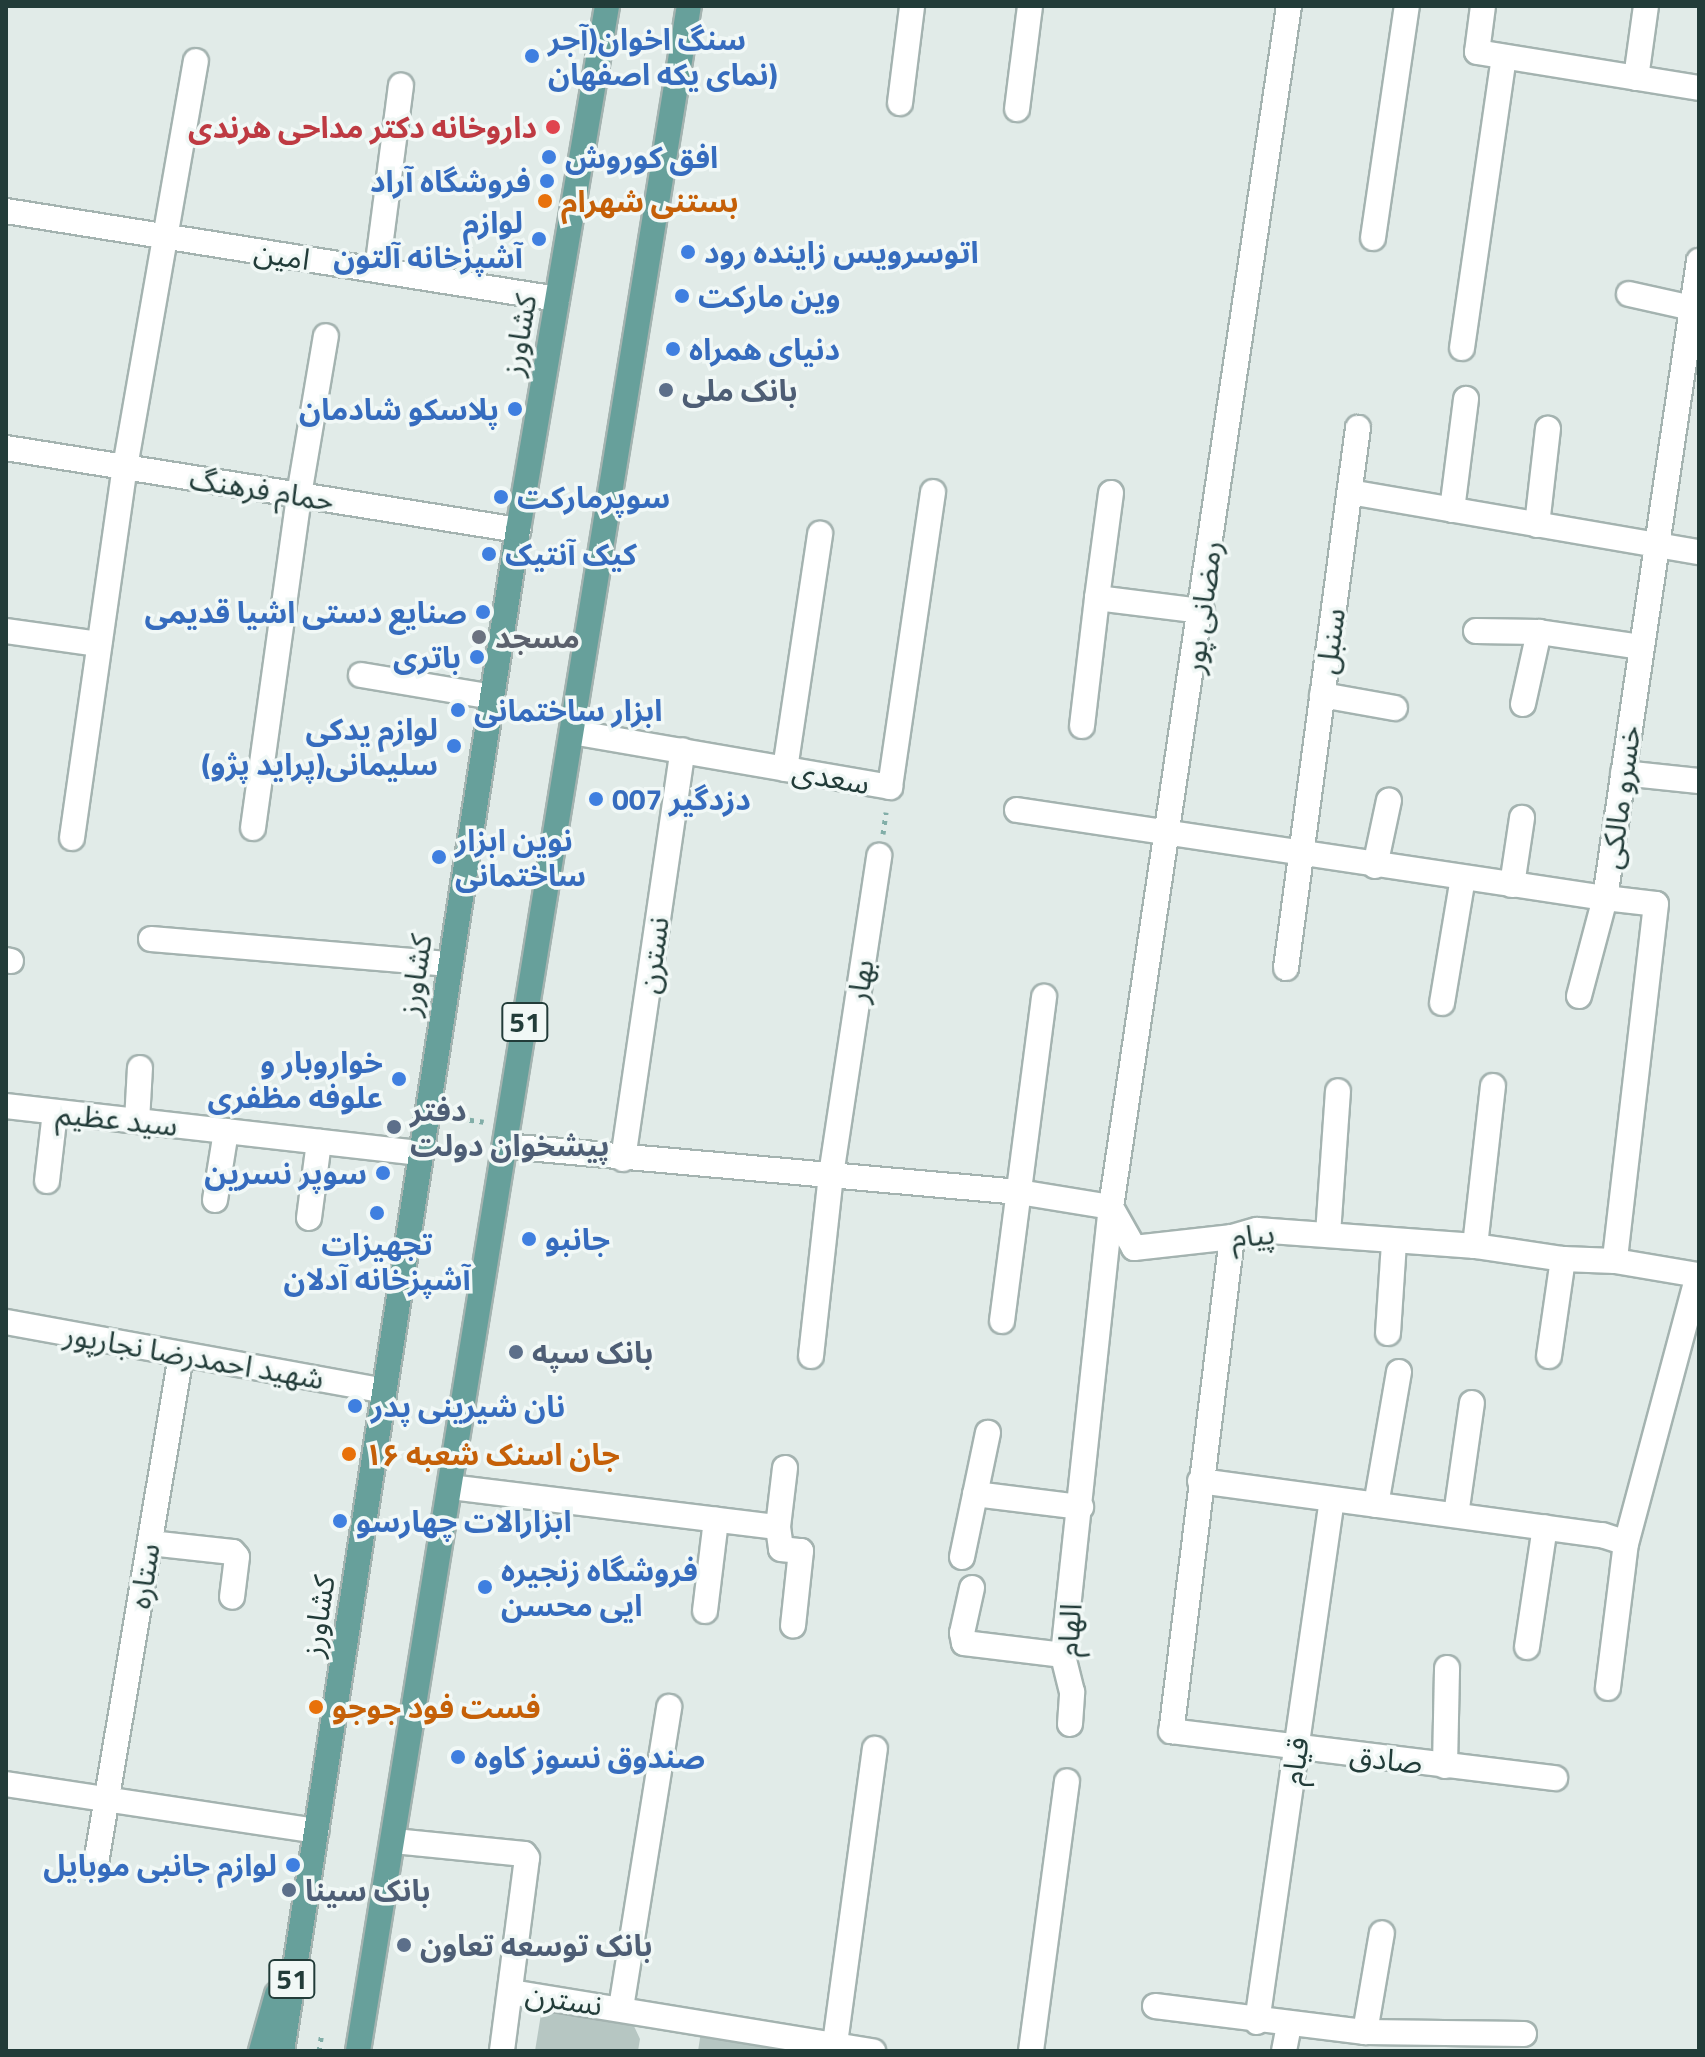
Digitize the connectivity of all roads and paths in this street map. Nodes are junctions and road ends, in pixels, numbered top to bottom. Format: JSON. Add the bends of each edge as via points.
{"nodes":[{"id":1,"x":607,"y":6,"type":"edge"},
{"id":2,"x":689,"y":6,"type":"edge"},
{"id":3,"x":912,"y":6,"type":"edge"},
{"id":4,"x":1030,"y":6,"type":"edge"},
{"id":5,"x":1289,"y":6,"type":"edge"},
{"id":6,"x":1407,"y":6,"type":"edge"},
{"id":7,"x":1483,"y":6,"type":"edge"},
{"id":8,"x":1646,"y":6,"type":"edge"},
{"id":9,"x":1504,"y":57,"type":"junction"},
{"id":10,"x":196,"y":61,"type":"dead end"},
{"id":11,"x":1636,"y":78,"type":"junction"},
{"id":12,"x":401,"y":86,"type":"dead end"},
{"id":13,"x":1699,"y":88,"type":"edge"},
{"id":14,"x":900,"y":103,"type":"dead end"},
{"id":15,"x":1017,"y":109,"type":"dead end"},
{"id":16,"x":580,"y":163,"type":"junction"},
{"id":17,"x":662,"y":175,"type":"junction"},
{"id":18,"x":6,"y":211,"type":"edge"},
{"id":19,"x":165,"y":236,"type":"junction"},
{"id":20,"x":1373,"y":238,"type":"dead end"},
{"id":21,"x":1699,"y":261,"type":"edge"},
{"id":22,"x":377,"y":270,"type":"junction"},
{"id":23,"x":1629,"y":294,"type":"dead end"},
{"id":24,"x":557,"y":299,"type":"junction"},
{"id":25,"x":1692,"y":308,"type":"junction"},
{"id":26,"x":326,"y":336,"type":"dead end"},
{"id":27,"x":1462,"y":348,"type":"dead end"},
{"id":28,"x":1466,"y":399,"type":"dead end"},
{"id":29,"x":1358,"y":428,"type":"dead end"},
{"id":30,"x":1548,"y":429,"type":"dead end"},
{"id":31,"x":6,"y":448,"type":"edge"},
{"id":32,"x":125,"y":467,"type":"junction"},
{"id":33,"x":933,"y":492,"type":"dead end"},
{"id":34,"x":1350,"y":492,"type":"junction"},
{"id":35,"x":1111,"y":493,"type":"dead end"},
{"id":36,"x":299,"y":495,"type":"junction"},
{"id":37,"x":1452,"y":510,"type":"junction"},
{"id":38,"x":1537,"y":525,"type":"junction"},
{"id":39,"x":518,"y":530,"type":"junction"},
{"id":40,"x":820,"y":534,"type":"dead end"},
{"id":41,"x":1657,"y":546,"type":"junction"},
{"id":42,"x":1699,"y":552,"type":"edge"},
{"id":43,"x":1097,"y":598,"type":"junction"},
{"id":44,"x":1202,"y":611,"type":"junction"},
{"id":45,"x":6,"y":631,"type":"edge"},
{"id":46,"x":1476,"y":631,"type":"dead end"},
{"id":47,"x":1539,"y":632,"type":"junction"},
{"id":48,"x":99,"y":644,"type":"junction"},
{"id":49,"x":1642,"y":647,"type":"junction"},
{"id":50,"x":361,"y":675,"type":"dead end"},
{"id":51,"x":1322,"y":695,"type":"junction"},
{"id":52,"x":492,"y":697,"type":"junction"},
{"id":53,"x":1523,"y":704,"type":"dead end"},
{"id":54,"x":1395,"y":708,"type":"dead end"},
{"id":55,"x":1082,"y":726,"type":"dead end"},
{"id":56,"x":572,"y":732,"type":"junction"},
{"id":57,"x":683,"y":750,"type":"junction"},
{"id":58,"x":785,"y":769,"type":"junction"},
{"id":59,"x":1623,"y":773,"type":"junction"},
{"id":60,"x":1699,"y":781,"type":"edge"},
{"id":61,"x":890,"y":787,"type":"junction"},
{"id":62,"x":1389,"y":800,"type":"dead end"},
{"id":63,"x":1017,"y":810,"type":"dead end"},
{"id":64,"x":1522,"y":818,"type":"dead end"},
{"id":65,"x":253,"y":828,"type":"dead end"},
{"id":66,"x":1170,"y":831,"type":"junction"},
{"id":67,"x":72,"y":838,"type":"dead end"},
{"id":68,"x":1301,"y":855,"type":"junction"},
{"id":69,"x":879,"y":856,"type":"joint"},
{"id":70,"x":1375,"y":866,"type":"junction"},
{"id":71,"x":1463,"y":878,"type":"junction"},
{"id":72,"x":1512,"y":885,"type":"junction"},
{"id":73,"x":1605,"y":898,"type":"junction"},
{"id":74,"x":151,"y":939,"type":"dead end"},
{"id":75,"x":450,"y":964,"type":"junction"},
{"id":76,"x":1286,"y":968,"type":"dead end"},
{"id":77,"x":1579,"y":996,"type":"dead end"},
{"id":78,"x":1044,"y":997,"type":"dead end"},
{"id":79,"x":1442,"y":1003,"type":"dead end"},
{"id":80,"x":140,"y":1068,"type":"dead end"},
{"id":81,"x":1493,"y":1086,"type":"dead end"},
{"id":82,"x":1338,"y":1091,"type":"dead end"},
{"id":83,"x":6,"y":1106,"type":"edge"},
{"id":84,"x":55,"y":1112,"type":"junction"},
{"id":85,"x":426,"y":1114,"type":"junction"},
{"id":86,"x":137,"y":1121,"type":"junction"},
{"id":87,"x":226,"y":1131,"type":"junction"},
{"id":88,"x":507,"y":1135,"type":"junction"},
{"id":89,"x":319,"y":1142,"type":"junction"},
{"id":90,"x":419,"y":1153,"type":"junction"},
{"id":91,"x":623,"y":1159,"type":"junction"},
{"id":92,"x":831,"y":1175,"type":"junction"},
{"id":93,"x":47,"y":1181,"type":"dead end"},
{"id":94,"x":1019,"y":1192,"type":"junction"},
{"id":95,"x":215,"y":1200,"type":"dead end"},
{"id":96,"x":1111,"y":1207,"type":"junction"},
{"id":97,"x":309,"y":1218,"type":"dead end"},
{"id":98,"x":1328,"y":1234,"type":"junction"},
{"id":99,"x":1232,"y":1237,"type":"junction"},
{"id":100,"x":1394,"y":1242,"type":"junction"},
{"id":101,"x":1475,"y":1246,"type":"junction"},
{"id":102,"x":1563,"y":1259,"type":"junction"},
{"id":103,"x":1615,"y":1261,"type":"junction"},
{"id":104,"x":1698,"y":1275,"type":"edge"},
{"id":105,"x":1002,"y":1321,"type":"dead end"},
{"id":106,"x":6,"y":1322,"type":"edge"},
{"id":107,"x":1388,"y":1333,"type":"dead end"},
{"id":108,"x":181,"y":1355,"type":"junction"},
{"id":109,"x":811,"y":1356,"type":"dead end"},
{"id":110,"x":1549,"y":1356,"type":"dead end"},
{"id":111,"x":1399,"y":1372,"type":"dead end"},
{"id":112,"x":382,"y":1390,"type":"junction"},
{"id":113,"x":1472,"y":1403,"type":"dead end"},
{"id":114,"x":988,"y":1433,"type":"dead end"},
{"id":115,"x":785,"y":1468,"type":"dead end"},
{"id":116,"x":1200,"y":1481,"type":"junction"},
{"id":117,"x":451,"y":1487,"type":"junction"},
{"id":118,"x":975,"y":1494,"type":"junction"},
{"id":119,"x":1332,"y":1499,"type":"junction"},
{"id":120,"x":1376,"y":1505,"type":"junction"},
{"id":121,"x":1081,"y":1507,"type":"junction"},
{"id":122,"x":1456,"y":1515,"type":"junction"},
{"id":123,"x":716,"y":1520,"type":"junction"},
{"id":124,"x":778,"y":1527,"type":"junction"},
{"id":125,"x":1545,"y":1527,"type":"junction"},
{"id":126,"x":150,"y":1543,"type":"junction"},
{"id":127,"x":1626,"y":1543,"type":"junction"},
{"id":128,"x":962,"y":1557,"type":"dead end"},
{"id":129,"x":972,"y":1588,"type":"dead end"},
{"id":130,"x":232,"y":1597,"type":"dead end"},
{"id":131,"x":705,"y":1611,"type":"dead end"},
{"id":132,"x":793,"y":1626,"type":"dead end"},
{"id":133,"x":1527,"y":1647,"type":"dead end"},
{"id":134,"x":1063,"y":1655,"type":"junction"},
{"id":135,"x":1447,"y":1668,"type":"dead end"},
{"id":136,"x":1608,"y":1688,"type":"dead end"},
{"id":137,"x":669,"y":1707,"type":"dead end"},
{"id":138,"x":1070,"y":1724,"type":"dead end"},
{"id":139,"x":875,"y":1749,"type":"dead end"},
{"id":140,"x":1297,"y":1749,"type":"junction"},
{"id":141,"x":1445,"y":1766,"type":"junction"},
{"id":142,"x":1555,"y":1778,"type":"dead end"},
{"id":143,"x":1067,"y":1781,"type":"dead end"},
{"id":144,"x":6,"y":1784,"type":"edge"},
{"id":145,"x":107,"y":1798,"type":"junction"},
{"id":146,"x":316,"y":1831,"type":"junction"},
{"id":147,"x":394,"y":1841,"type":"junction"},
{"id":148,"x":95,"y":1869,"type":"dead end"},
{"id":149,"x":303,"y":1908,"type":"junction"},
{"id":150,"x":1382,"y":1933,"type":"dead end"},
{"id":151,"x":511,"y":1992,"type":"junction"},
{"id":152,"x":1155,"y":2006,"type":"dead end"},
{"id":153,"x":621,"y":2008,"type":"junction"},
{"id":154,"x":1257,"y":2022,"type":"junction"},
{"id":155,"x":1289,"y":2025,"type":"junction"},
{"id":156,"x":322,"y":2032,"type":"dead end"},
{"id":157,"x":1365,"y":2032,"type":"junction"},
{"id":158,"x":1524,"y":2034,"type":"dead end"},
{"id":159,"x":1451,"y":2042,"type":"edge"},
{"id":160,"x":359,"y":2046,"type":"edge"},
{"id":161,"x":834,"y":2048,"type":"edge"},
{"id":162,"x":261,"y":2051,"type":"edge"},
{"id":163,"x":282,"y":2051,"type":"edge"},
{"id":164,"x":295,"y":2051,"type":"edge"},
{"id":165,"x":319,"y":2051,"type":"edge"},
{"id":166,"x":502,"y":2051,"type":"edge"},
{"id":167,"x":873,"y":2051,"type":"edge"},
{"id":168,"x":1031,"y":2051,"type":"edge"},
{"id":169,"x":1284,"y":2051,"type":"edge"}],
"edges":[{"from":1,"to":16,"type":"main road","name":"کشاورز","number":"51"},
{"from":2,"to":17,"type":"main road","number":"51"},
{"from":3,"to":14,"type":"street"},
{"from":4,"to":15,"type":"street"},
{"from":5,"to":44,"type":"street","name":"رمضانی پور"},
{"from":6,"to":20,"type":"street"},
{"from":7,"to":9,"type":"street","via":[[1477,52]]},
{"from":8,"to":11,"type":"street"},
{"from":9,"to":11,"type":"street"},
{"from":9,"to":27,"type":"street"},
{"from":10,"to":19,"type":"street"},
{"from":11,"to":13,"type":"street"},
{"from":12,"to":22,"type":"street"},
{"from":16,"to":17,"type":"path"},
{"from":16,"to":24,"type":"main road","name":"کشاورز","number":"51"},
{"from":17,"to":56,"type":"main road","number":"51"},
{"from":18,"to":19,"type":"street","name":"امین"},
{"from":19,"to":22,"type":"street","name":"امین"},
{"from":19,"to":32,"type":"street"},
{"from":21,"to":25,"type":"street","name":"خسرو مالکی"},
{"from":22,"to":24,"type":"street","name":"امین"},
{"from":23,"to":25,"type":"street"},
{"from":24,"to":39,"type":"main road","name":"کشاورز","number":"51"},
{"from":25,"to":41,"type":"street","name":"خسرو مالکی"},
{"from":26,"to":36,"type":"street"},
{"from":28,"to":37,"type":"street"},
{"from":29,"to":34,"type":"street","name":"سنبل"},
{"from":30,"to":38,"type":"street"},
{"from":31,"to":32,"type":"street","name":"حمام فرهنگ"},
{"from":32,"to":36,"type":"street","name":"حمام فرهنگ"},
{"from":32,"to":48,"type":"street"},
{"from":33,"to":61,"type":"street","name":"سعدی"},
{"from":34,"to":37,"type":"street"},
{"from":34,"to":51,"type":"street","name":"سنبل"},
{"from":35,"to":43,"type":"street"},
{"from":36,"to":39,"type":"street","name":"حمام فرهنگ"},
{"from":36,"to":65,"type":"street"},
{"from":37,"to":38,"type":"street"},
{"from":38,"to":41,"type":"street"},
{"from":39,"to":52,"type":"main road","name":"کشاورز","number":"51"},
{"from":40,"to":58,"type":"street"},
{"from":41,"to":42,"type":"street"},
{"from":41,"to":49,"type":"street","name":"خسرو مالکی"},
{"from":43,"to":44,"type":"street"},
{"from":43,"to":55,"type":"street"},
{"from":44,"to":66,"type":"street","name":"رمضانی پور"},
{"from":45,"to":48,"type":"street"},
{"from":46,"to":47,"type":"street"},
{"from":47,"to":49,"type":"street"},
{"from":47,"to":53,"type":"street"},
{"from":48,"to":67,"type":"street"},
{"from":49,"to":59,"type":"street","name":"خسرو مالکی"},
{"from":50,"to":52,"type":"street"},
{"from":51,"to":54,"type":"street"},
{"from":51,"to":68,"type":"street","name":"سنبل"},
{"from":52,"to":75,"type":"main road","name":"کشاورز","number":"51"},
{"from":56,"to":57,"type":"street","name":"سعدی"},
{"from":56,"to":88,"type":"main road","number":"51"},
{"from":57,"to":58,"type":"street","name":"سعدی"},
{"from":57,"to":91,"type":"street","name":"نسترن"},
{"from":58,"to":61,"type":"street","name":"سعدی"},
{"from":59,"to":60,"type":"street"},
{"from":59,"to":73,"type":"street","name":"خسرو مالکی"},
{"from":61,"to":69,"type":"path"},
{"from":62,"to":70,"type":"street"},
{"from":63,"to":66,"type":"street","name":"خسرو مالکی"},
{"from":64,"to":72,"type":"street"},
{"from":66,"to":68,"type":"street","name":"خسرو مالکی"},
{"from":66,"to":96,"type":"street","name":"رمضانی پور"},
{"from":68,"to":70,"type":"street","name":"خسرو مالکی"},
{"from":68,"to":76,"type":"street","name":"سنبل"},
{"from":69,"to":92,"type":"street","name":"بهار"},
{"from":70,"to":71,"type":"street","name":"خسرو مالکی"},
{"from":71,"to":72,"type":"street","name":"خسرو مالکی"},
{"from":71,"to":79,"type":"street"},
{"from":72,"to":73,"type":"street","name":"خسرو مالکی"},
{"from":73,"to":77,"type":"street"},
{"from":73,"to":103,"type":"street","via":[[1656,904]]},
{"from":74,"to":75,"type":"street"},
{"from":75,"to":85,"type":"main road","name":"کشاورز","number":"51"},
{"from":78,"to":94,"type":"street"},
{"from":80,"to":86,"type":"street"},
{"from":81,"to":101,"type":"street"},
{"from":82,"to":98,"type":"street"},
{"from":83,"to":84,"type":"street","name":"سید عظیم"},
{"from":84,"to":86,"type":"street","name":"سید عظیم"},
{"from":84,"to":93,"type":"street"},
{"from":85,"to":88,"type":"path"},
{"from":85,"to":90,"type":"main road","name":"کشاورز","number":"51"},
{"from":86,"to":87,"type":"street","name":"سید عظیم"},
{"from":87,"to":89,"type":"street","name":"سید عظیم"},
{"from":87,"to":95,"type":"street"},
{"from":88,"to":91,"type":"street"},
{"from":88,"to":117,"type":"main road","number":"51"},
{"from":89,"to":90,"type":"street","name":"سید عظیم"},
{"from":89,"to":97,"type":"street"},
{"from":90,"to":112,"type":"main road","name":"کشاورز","number":"51"},
{"from":91,"to":92,"type":"street"},
{"from":92,"to":94,"type":"street"},
{"from":92,"to":109,"type":"street"},
{"from":94,"to":96,"type":"street"},
{"from":94,"to":105,"type":"street"},
{"from":96,"to":99,"type":"street","name":"پیام","via":[[1134,1248]]},
{"from":96,"to":121,"type":"street","name":"الهام"},
{"from":98,"to":99,"type":"street","name":"پیام","via":[[1257,1230]]},
{"from":98,"to":100,"type":"street","name":"پیام"},
{"from":99,"to":116,"type":"street"},
{"from":100,"to":101,"type":"street","name":"پیام"},
{"from":100,"to":107,"type":"street"},
{"from":101,"to":102,"type":"street","name":"پیام"},
{"from":102,"to":103,"type":"street","name":"پیام"},
{"from":102,"to":110,"type":"street"},
{"from":103,"to":104,"type":"street","name":"پیام"},
{"from":104,"to":127,"type":"street"},
{"from":106,"to":108,"type":"street","name":"شهید احمدرضا نجارپور"},
{"from":108,"to":112,"type":"street","name":"شهید احمدرضا نجارپور"},
{"from":108,"to":126,"type":"street","name":"ستاره"},
{"from":111,"to":120,"type":"street"},
{"from":112,"to":146,"type":"main road","name":"کشاورز","number":"51","via":[[369,1505]]},
{"from":113,"to":122,"type":"street"},
{"from":114,"to":118,"type":"street"},
{"from":115,"to":124,"type":"street"},
{"from":116,"to":119,"type":"street"},
{"from":116,"to":140,"type":"street","name":"صادق","via":[[1171,1731]]},
{"from":117,"to":123,"type":"street"},
{"from":117,"to":147,"type":"main road","number":"51"},
{"from":118,"to":121,"type":"street"},
{"from":118,"to":128,"type":"street"},
{"from":119,"to":120,"type":"street"},
{"from":119,"to":140,"type":"street","name":"قیام"},
{"from":120,"to":122,"type":"street"},
{"from":121,"to":134,"type":"street","name":"الهام"},
{"from":122,"to":125,"type":"street"},
{"from":123,"to":124,"type":"street"},
{"from":123,"to":131,"type":"street"},
{"from":124,"to":132,"type":"street","via":[[781,1549],[801,1551]]},
{"from":125,"to":127,"type":"street"},
{"from":125,"to":133,"type":"street"},
{"from":126,"to":130,"type":"street","via":[[233,1552],[237,1557]]},
{"from":126,"to":145,"type":"street","name":"ستاره"},
{"from":127,"to":136,"type":"street"},
{"from":129,"to":134,"type":"street","via":[[964,1643]]},
{"from":134,"to":138,"type":"street","name":"الهام","via":[[1072,1692]]},
{"from":135,"to":141,"type":"street"},
{"from":137,"to":153,"type":"street"},
{"from":139,"to":161,"type":"street"},
{"from":140,"to":141,"type":"street","name":"صادق"},
{"from":140,"to":154,"type":"street","name":"قیام"},
{"from":141,"to":142,"type":"street","name":"صادق"},
{"from":143,"to":168,"type":"street"},
{"from":144,"to":145,"type":"street"},
{"from":145,"to":146,"type":"street"},
{"from":145,"to":148,"type":"street","name":"ستاره"},
{"from":146,"to":149,"type":"main road","name":"کشاورز","number":"51"},
{"from":147,"to":151,"type":"street","name":"نسترن","via":[[524,1854]]},
{"from":147,"to":160,"type":"main road","number":"51"},
{"from":149,"to":162,"type":"main road"},
{"from":149,"to":163,"type":"main road","name":"کشاورز","number":"51"},
{"from":149,"to":164,"type":"main road"},
{"from":150,"to":157,"type":"street"},
{"from":151,"to":153,"type":"street","name":"نسترن"},
{"from":151,"to":166,"type":"street"},
{"from":152,"to":154,"type":"street"},
{"from":153,"to":161,"type":"street","name":"نسترن"},
{"from":154,"to":155,"type":"street"},
{"from":155,"to":157,"type":"street"},
{"from":155,"to":169,"type":"street"},
{"from":156,"to":165,"type":"path"},
{"from":157,"to":159,"type":"street"},
{"from":158,"to":159,"type":"street"},
{"from":161,"to":167,"type":"street","name":"نسترن"}]}
